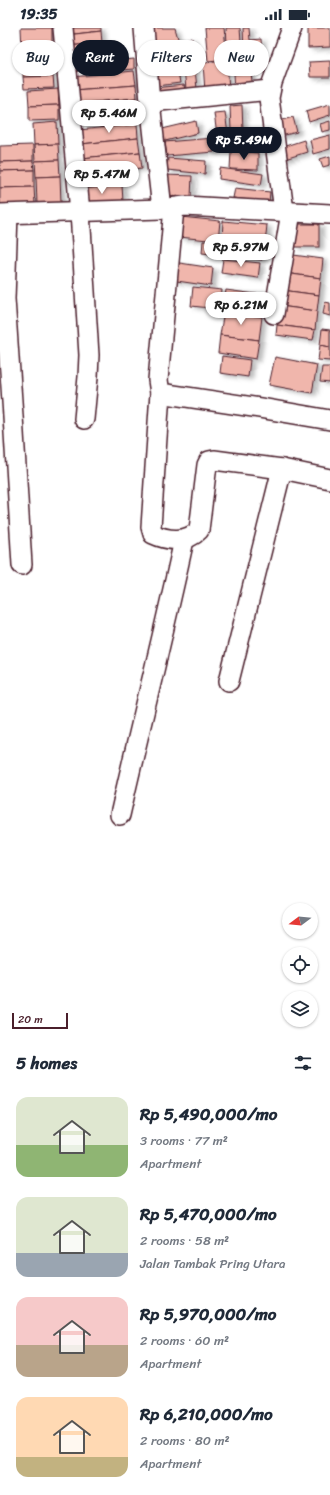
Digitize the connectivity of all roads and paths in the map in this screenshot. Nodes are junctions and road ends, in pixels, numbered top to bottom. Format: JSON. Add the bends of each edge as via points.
{"nodes":[{"id":1,"x":63,"y":28,"type":"edge"},
{"id":2,"x":144,"y":28,"type":"edge"},
{"id":3,"x":292,"y":28,"type":"edge"},
{"id":4,"x":270,"y":90,"type":"junction"},
{"id":5,"x":150,"y":102,"type":"junction"},
{"id":6,"x":168,"y":209,"type":"junction"},
{"id":7,"x":288,"y":211,"type":"junction"},
{"id":8,"x":80,"y":212,"type":"junction"},
{"id":9,"x":4,"y":214,"type":"edge"},
{"id":10,"x":330,"y":214,"type":"edge"},
{"id":11,"x":274,"y":314,"type":"dead end"},
{"id":12,"x":160,"y":393,"type":"junction"},
{"id":13,"x":84,"y":419,"type":"dead end"},
{"id":14,"x":330,"y":420,"type":"edge"},
{"id":15,"x":282,"y":469,"type":"junction"},
{"id":16,"x":330,"y":478,"type":"edge"},
{"id":17,"x":184,"y":540,"type":"junction"},
{"id":18,"x":22,"y":565,"type":"dead end"},
{"id":19,"x":229,"y":681,"type":"dead end"},
{"id":20,"x":120,"y":815,"type":"dead end"}],
"edges":[{"from":1,"to":8,"type":"street"},
{"from":2,"to":5,"type":"street"},
{"from":3,"to":4,"type":"street"},
{"from":4,"to":5,"type":"street"},
{"from":4,"to":7,"type":"street","via":[[269,98]]},
{"from":5,"to":6,"type":"street"},
{"from":6,"to":7,"type":"street","via":[[185,206]]},
{"from":6,"to":8,"type":"street"},
{"from":6,"to":12,"type":"street","via":[[158,380]]},
{"from":7,"to":10,"type":"street"},
{"from":7,"to":11,"type":"street"},
{"from":8,"to":9,"type":"street"},
{"from":8,"to":13,"type":"street","via":[[88,355]]},
{"from":9,"to":18,"type":"street","via":[[5,299]]},
{"from":12,"to":14,"type":"street"},
{"from":12,"to":17,"type":"street","via":[[151,527],[153,534],[160,537]]},
{"from":15,"to":16,"type":"street"},
{"from":15,"to":17,"type":"street","via":[[210,461],[207,465],[199,530]]},
{"from":15,"to":19,"type":"street"},
{"from":17,"to":20,"type":"street"}]}
